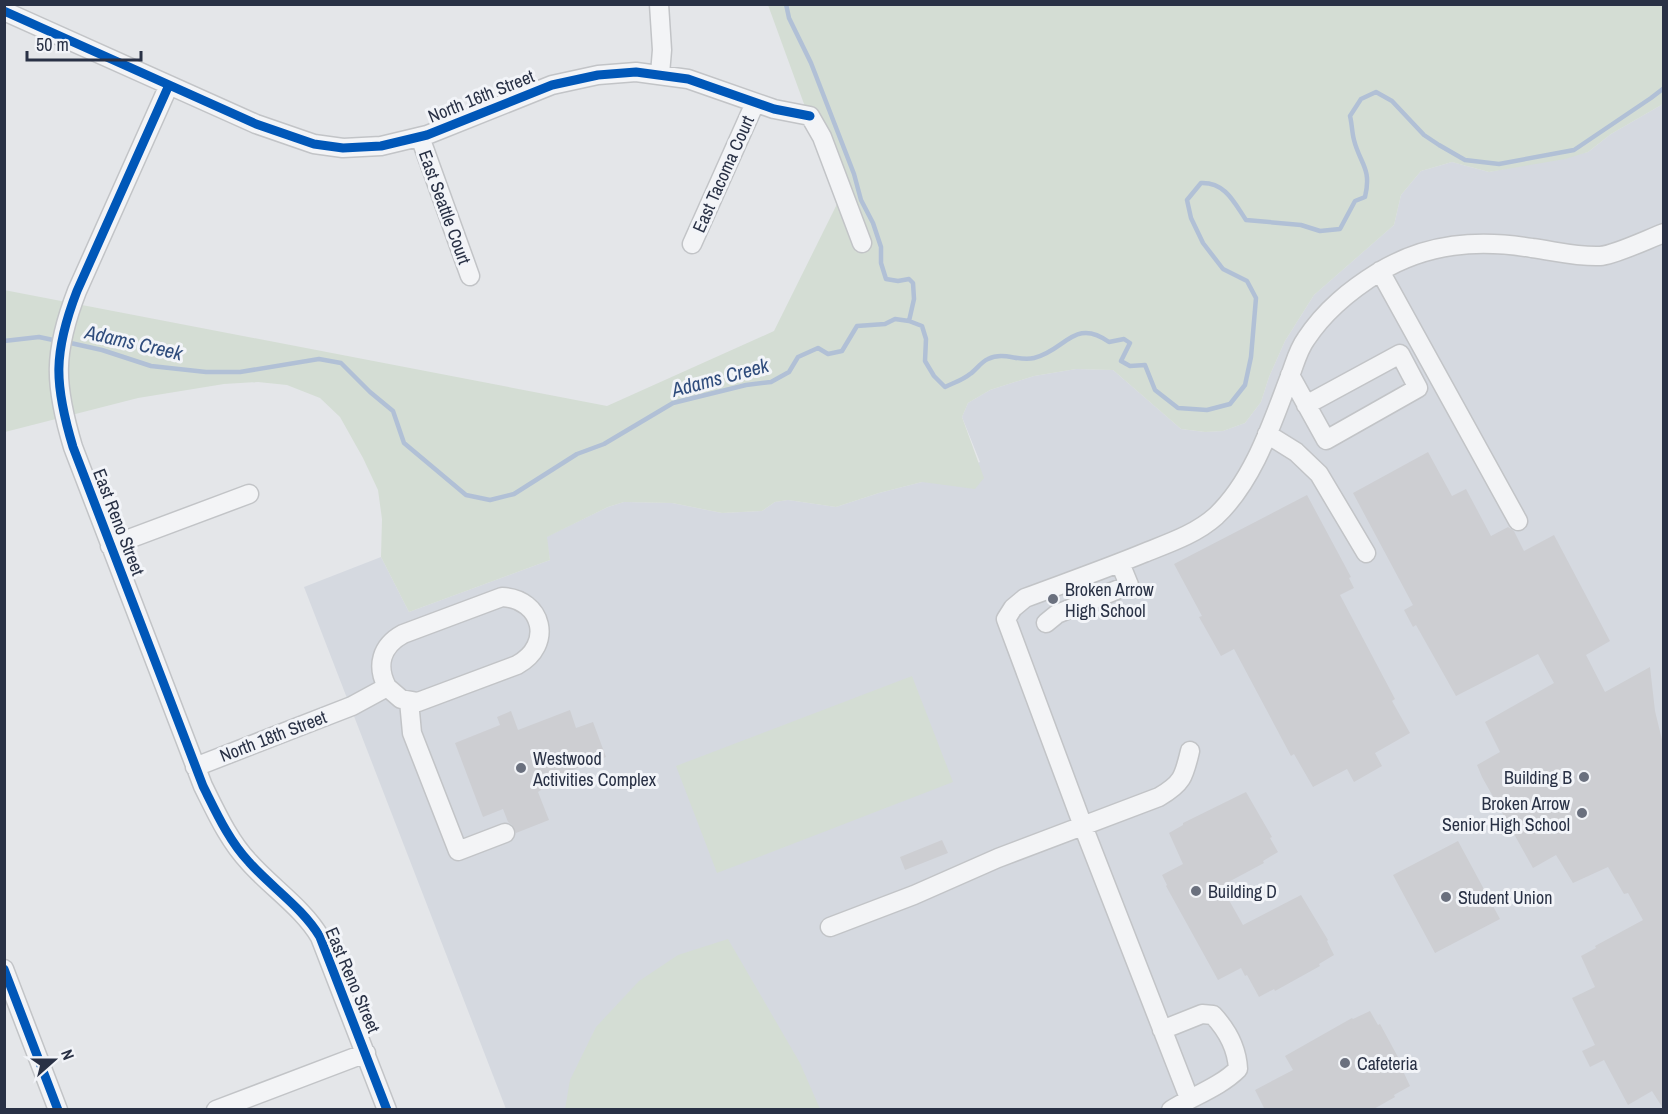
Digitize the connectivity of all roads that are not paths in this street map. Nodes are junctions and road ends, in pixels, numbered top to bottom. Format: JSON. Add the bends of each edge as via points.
{"nodes":[{"id":1,"x":659,"y":4,"type":"edge"},
{"id":2,"x":4,"y":11,"type":"edge"},
{"id":3,"x":660,"y":74,"type":"junction"},
{"id":4,"x":170,"y":85,"type":"junction"},
{"id":5,"x":755,"y":103,"type":"junction"},
{"id":6,"x":420,"y":137,"type":"junction"},
{"id":7,"x":1664,"y":233,"type":"edge"},
{"id":8,"x":862,"y":243,"type":"dead end"},
{"id":9,"x":692,"y":244,"type":"dead end"},
{"id":10,"x":1380,"y":271,"type":"junction"},
{"id":11,"x":470,"y":276,"type":"dead end"},
{"id":12,"x":1290,"y":375,"type":"junction"},
{"id":13,"x":1306,"y":405,"type":"junction"},
{"id":14,"x":1267,"y":434,"type":"junction"},
{"id":15,"x":249,"y":494,"type":"dead end"},
{"id":16,"x":1518,"y":521,"type":"dead end"},
{"id":17,"x":110,"y":546,"type":"junction"},
{"id":18,"x":1366,"y":553,"type":"dead end"},
{"id":19,"x":1120,"y":563,"type":"junction"},
{"id":20,"x":1046,"y":623,"type":"dead end"},
{"id":21,"x":387,"y":687,"type":"junction"},
{"id":22,"x":409,"y":701,"type":"junction"},
{"id":23,"x":1190,"y":751,"type":"dead end"},
{"id":24,"x":195,"y":767,"type":"junction"},
{"id":25,"x":1083,"y":826,"type":"junction"},
{"id":26,"x":505,"y":833,"type":"dead end"},
{"id":27,"x":830,"y":927,"type":"dead end"},
{"id":28,"x":4,"y":969,"type":"edge"},
{"id":29,"x":1162,"y":1030,"type":"junction"},
{"id":30,"x":366,"y":1053,"type":"junction"},
{"id":31,"x":1189,"y":1098,"type":"junction"},
{"id":32,"x":58,"y":1110,"type":"edge"},
{"id":33,"x":216,"y":1110,"type":"edge"},
{"id":34,"x":387,"y":1110,"type":"edge"},
{"id":35,"x":1171,"y":1110,"type":"edge"}],
"edges":[{"from":1,"to":3,"type":"street"},
{"from":2,"to":4,"type":"street"},
{"from":3,"to":5,"type":"street","name":"North 16th Street"},
{"from":3,"to":6,"type":"street","name":"North 16th Street","via":[[577,78]]},
{"from":4,"to":6,"type":"street","name":"North 16th Street","via":[[256,124],[314,144],[362,148]]},
{"from":4,"to":17,"type":"street","name":"East Reno Street","via":[[77,291],[63,330],[58,363],[63,414]]},
{"from":5,"to":8,"type":"street","name":"North 16th Street","via":[[810,116],[822,136]]},
{"from":5,"to":9,"type":"street","name":"East Tacoma Court"},
{"from":6,"to":11,"type":"street","name":"East Seattle Court"},
{"from":7,"to":10,"type":"street","via":[[1602,256],[1506,243],[1462,244],[1417,254]]},
{"from":10,"to":12,"type":"street","via":[[1337,301],[1306,338]]},
{"from":10,"to":16,"type":"street"},
{"from":12,"to":13,"type":"street"},
{"from":12,"to":14,"type":"street"},
{"from":13,"to":13,"type":"street","via":[[1326,440],[1418,388],[1400,354]]},
{"from":14,"to":18,"type":"street","via":[[1296,452],[1319,474]]},
{"from":14,"to":19,"type":"street","via":[[1248,473],[1216,515],[1196,531]]},
{"from":15,"to":17,"type":"street"},
{"from":17,"to":24,"type":"street","name":"East Reno Street"},
{"from":19,"to":20,"type":"street","via":[[1129,585],[1057,614]]},
{"from":19,"to":25,"type":"street","via":[[1025,598],[1012,608],[1006,620]]},
{"from":21,"to":22,"type":"street"},
{"from":21,"to":22,"type":"street","via":[[380,670],[383,652],[395,638],[502,597],[520,600],[534,611],[540,638],[525,660],[427,700]]},
{"from":21,"to":24,"type":"street","name":"North 18th Street","via":[[352,706]]},
{"from":22,"to":26,"type":"street","via":[[412,733],[458,851]]},
{"from":23,"to":25,"type":"street","via":[[1185,775],[1173,789]]},
{"from":24,"to":30,"type":"street","name":"East Reno Street","via":[[222,825],[247,860],[315,929]]},
{"from":25,"to":27,"type":"street"},
{"from":25,"to":29,"type":"street"},
{"from":28,"to":32,"type":"street"},
{"from":29,"to":31,"type":"street"},
{"from":29,"to":31,"type":"street","via":[[1202,1014],[1214,1015],[1237,1054],[1238,1069],[1229,1078]]},
{"from":30,"to":33,"type":"street"},
{"from":30,"to":34,"type":"street","name":"East Reno Street"},
{"from":31,"to":35,"type":"street"}]}
